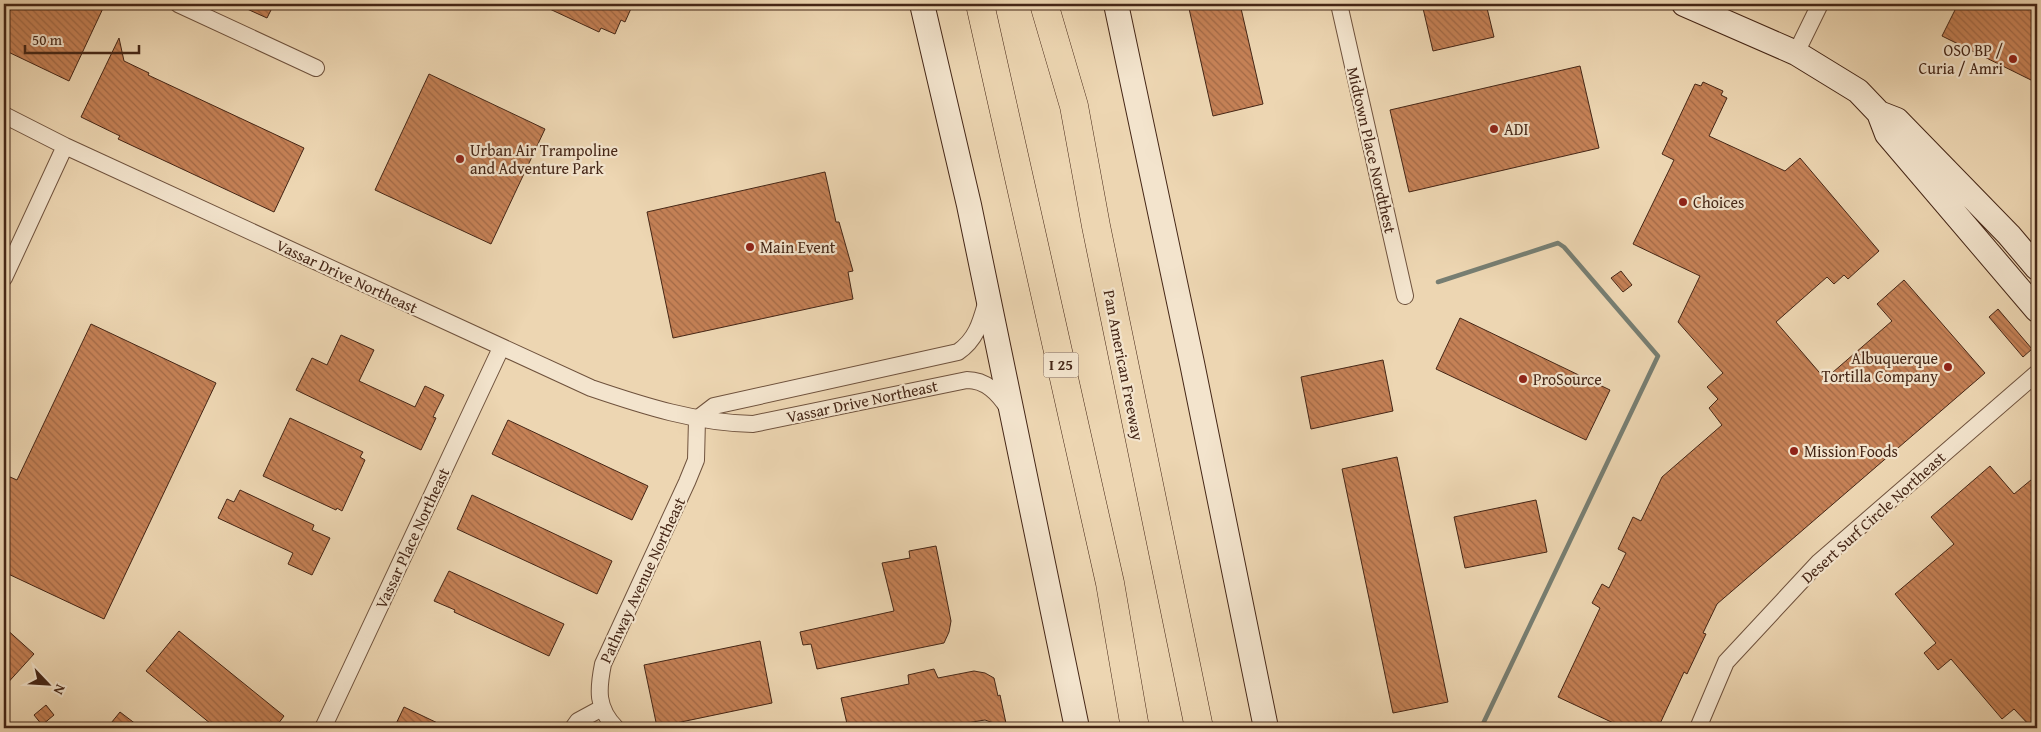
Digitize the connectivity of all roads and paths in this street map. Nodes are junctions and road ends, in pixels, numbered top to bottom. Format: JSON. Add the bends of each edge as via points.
{"nodes":[{"id":1,"x":178,"y":4,"type":"edge"},
{"id":2,"x":922,"y":4,"type":"edge"},
{"id":3,"x":980,"y":4,"type":"edge"},
{"id":4,"x":1044,"y":4,"type":"edge"},
{"id":5,"x":1064,"y":4,"type":"edge"},
{"id":6,"x":1116,"y":4,"type":"edge"},
{"id":7,"x":1339,"y":4,"type":"edge"},
{"id":8,"x":1684,"y":4,"type":"edge"},
{"id":9,"x":1820,"y":4,"type":"edge"},
{"id":10,"x":1796,"y":53,"type":"junction"},
{"id":11,"x":316,"y":68,"type":"dead end"},
{"id":12,"x":1074,"y":106,"type":"junction"},
{"id":13,"x":1879,"y":113,"type":"junction"},
{"id":14,"x":4,"y":115,"type":"edge"},
{"id":15,"x":65,"y":146,"type":"junction"},
{"id":16,"x":2037,"y":268,"type":"edge"},
{"id":17,"x":4,"y":278,"type":"edge"},
{"id":18,"x":1405,"y":296,"type":"dead end"},
{"id":19,"x":988,"y":298,"type":"junction"},
{"id":20,"x":2037,"y":310,"type":"edge"},
{"id":21,"x":501,"y":348,"type":"junction"},
{"id":22,"x":2037,"y":373,"type":"edge"},
{"id":23,"x":1013,"y":415,"type":"junction"},
{"id":24,"x":697,"y":418,"type":"junction"},
{"id":25,"x":602,"y":708,"type":"junction"},
{"id":26,"x":323,"y":728,"type":"edge"},
{"id":27,"x":573,"y":728,"type":"edge"},
{"id":28,"x":616,"y":728,"type":"edge"},
{"id":29,"x":1077,"y":728,"type":"edge"},
{"id":30,"x":1135,"y":728,"type":"edge"},
{"id":31,"x":1200,"y":728,"type":"edge"},
{"id":32,"x":1266,"y":728,"type":"edge"},
{"id":33,"x":1698,"y":728,"type":"edge"}],
"edges":[{"from":1,"to":11,"type":"street"},
{"from":2,"to":19,"type":"main road"},
{"from":3,"to":30,"type":"highway","number":"I 25","via":[[1110,583]]},
{"from":4,"to":12,"type":"highway","name":"Pan American Freeway"},
{"from":5,"to":12,"type":"highway"},
{"from":6,"to":32,"type":"main road"},
{"from":7,"to":18,"type":"street","name":"Midtown Place Nordthest"},
{"from":8,"to":10,"type":"main road"},
{"from":9,"to":10,"type":"street"},
{"from":10,"to":13,"type":"main road","via":[[1858,91]]},
{"from":12,"to":31,"type":"highway","name":"Pan American Freeway"},
{"from":13,"to":16,"type":"main road","via":[[1897,120]]},
{"from":13,"to":20,"type":"main road","via":[[1887,134]]},
{"from":14,"to":15,"type":"street","name":"Vassar Drive Northeast"},
{"from":15,"to":17,"type":"street"},
{"from":15,"to":21,"type":"street","name":"Vassar Drive Northeast"},
{"from":19,"to":23,"type":"main road"},
{"from":19,"to":24,"type":"street","name":"Vassar Drive Northeast","via":[[973,338],[958,352],[714,406]]},
{"from":21,"to":24,"type":"street","name":"Vassar Drive Northeast","via":[[591,388],[638,404]]},
{"from":21,"to":26,"type":"street","name":"Vassar Place Northeast"},
{"from":22,"to":33,"type":"street","name":"Desert Surf Circle Northeast","via":[[1815,566],[1726,662]]},
{"from":23,"to":24,"type":"street","name":"Vassar Drive Northeast","via":[[996,392],[975,380],[967,380],[753,424]]},
{"from":23,"to":29,"type":"main road"},
{"from":24,"to":25,"type":"street","name":"Pathway Avenue Northeast","via":[[696,460],[603,664],[598,687]]},
{"from":25,"to":27,"type":"street","via":[[578,721]]},
{"from":25,"to":28,"type":"street"}]}
